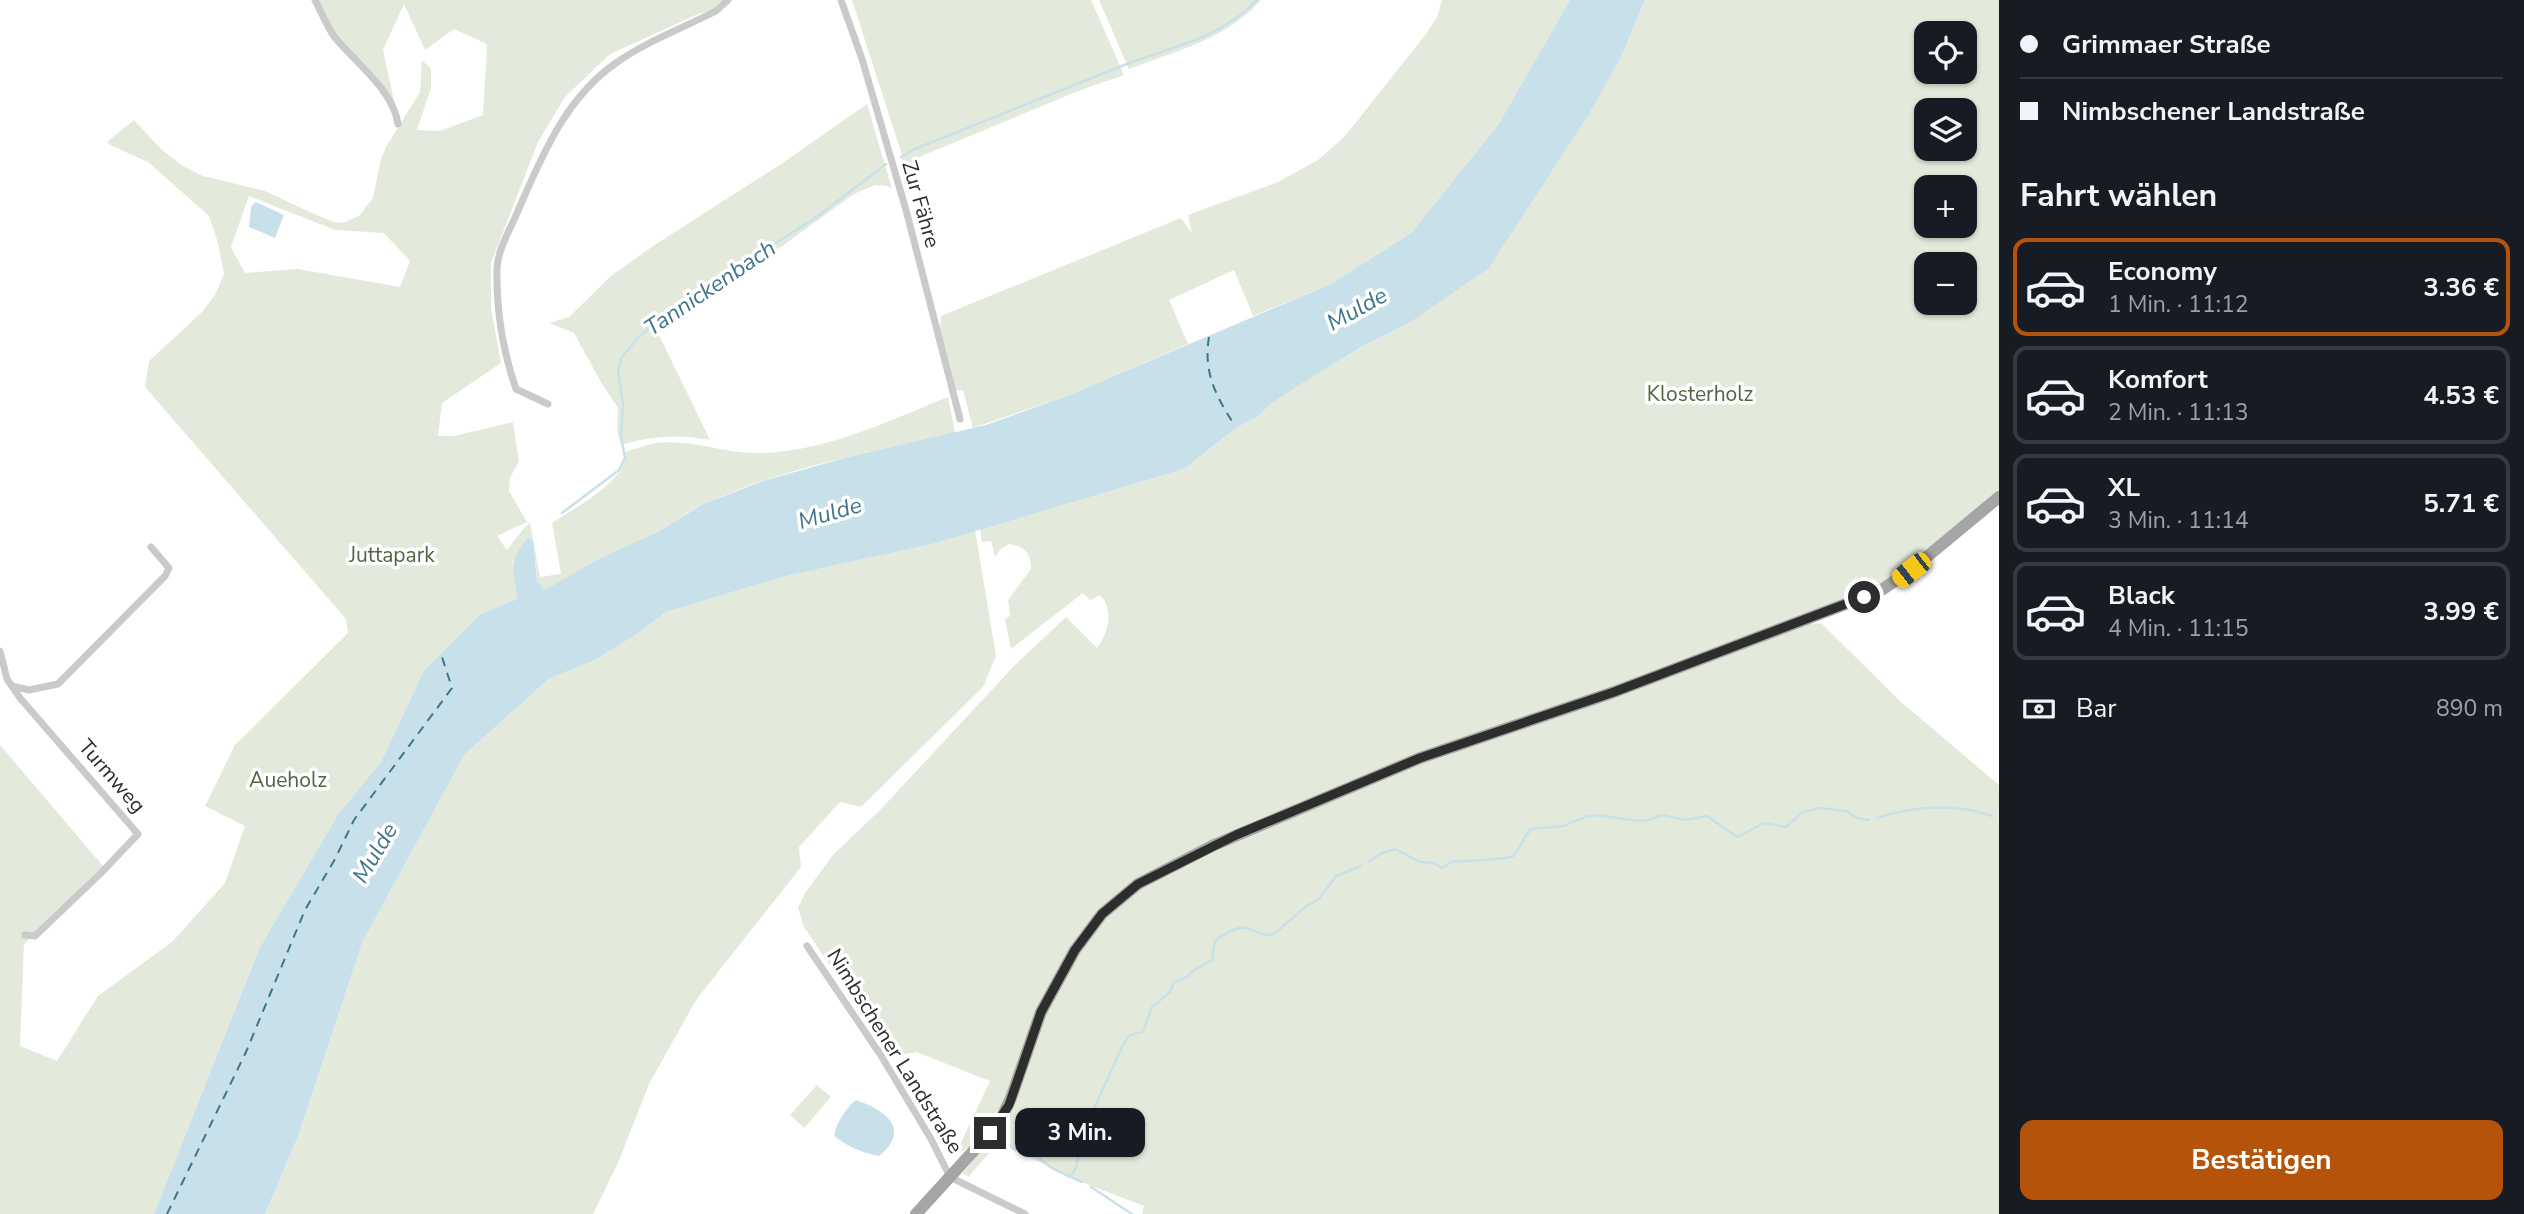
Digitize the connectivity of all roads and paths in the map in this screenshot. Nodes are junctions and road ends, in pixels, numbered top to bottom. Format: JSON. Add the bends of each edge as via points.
{"nodes":[{"id":1,"x":315,"y":0,"type":"edge"},
{"id":2,"x":729,"y":0,"type":"edge"},
{"id":3,"x":841,"y":0,"type":"edge"},
{"id":4,"x":398,"y":124,"type":"dead end"},
{"id":5,"x":548,"y":404,"type":"dead end"},
{"id":6,"x":960,"y":419,"type":"dead end"},
{"id":7,"x":1999,"y":497,"type":"edge"},
{"id":8,"x":151,"y":547,"type":"dead end"},
{"id":9,"x":0,"y":651,"type":"edge"},
{"id":10,"x":11,"y":686,"type":"junction"},
{"id":11,"x":25,"y":935,"type":"dead end"},
{"id":12,"x":807,"y":946,"type":"dead end"},
{"id":13,"x":950,"y":1177,"type":"junction"},
{"id":14,"x":916,"y":1214,"type":"edge"},
{"id":15,"x":1025,"y":1214,"type":"edge"}],
"edges":[{"from":1,"to":4,"type":"street","via":[[335,37],[396,110]]},
{"from":2,"to":5,"type":"street","via":[[617,62],[596,79],[561,122],[534,175],[500,252],[498,290],[504,347],[516,389]]},
{"from":3,"to":6,"type":"street","name":"Zur Fähre","via":[[906,210]]},
{"from":7,"to":13,"type":"main road","name":"Nimbschener Landstraße","via":[[1880,591],[1614,692],[1420,758],[1148,878],[1102,914],[1075,950],[1041,1012],[1009,1105],[999,1123]]},
{"from":8,"to":10,"type":"street","via":[[169,568],[165,576],[71,672],[58,684],[42,689]]},
{"from":9,"to":10,"type":"street","name":"Turmweg"},
{"from":10,"to":11,"type":"street","name":"Turmweg","via":[[138,834],[35,936]]},
{"from":12,"to":13,"type":"street","name":"Nimbschener Landstraße","via":[[860,1021]]},
{"from":13,"to":14,"type":"main road","name":"Nimbschener Landstraße"},
{"from":13,"to":15,"type":"street"}]}
